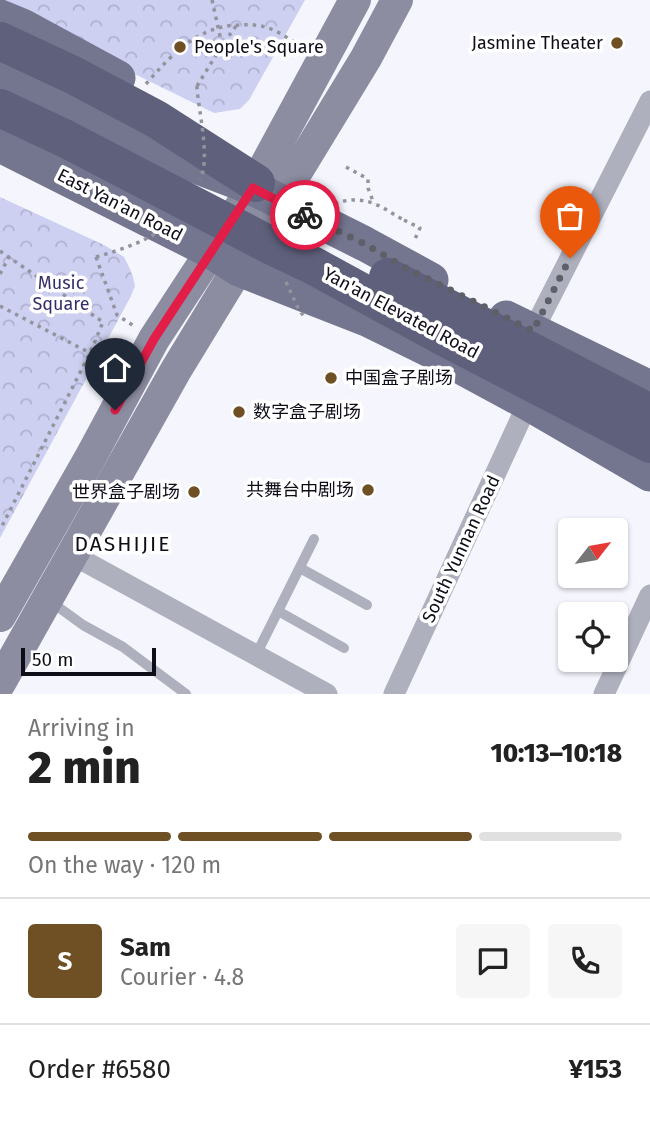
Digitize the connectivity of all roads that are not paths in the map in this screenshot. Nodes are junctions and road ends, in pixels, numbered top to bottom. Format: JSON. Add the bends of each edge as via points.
{"nodes":[{"id":1,"x":355,"y":0,"type":"edge"},
{"id":2,"x":397,"y":0,"type":"edge"},
{"id":3,"x":0,"y":16,"type":"edge"},
{"id":4,"x":0,"y":41,"type":"edge"},
{"id":5,"x":0,"y":72,"type":"edge"},
{"id":6,"x":0,"y":80,"type":"edge"},
{"id":7,"x":650,"y":100,"type":"edge"},
{"id":8,"x":0,"y":108,"type":"edge"},
{"id":9,"x":0,"y":127,"type":"edge"},
{"id":10,"x":0,"y":145,"type":"edge"},
{"id":11,"x":263,"y":191,"type":"junction"},
{"id":12,"x":225,"y":260,"type":"junction"},
{"id":13,"x":533,"y":331,"type":"junction"},
{"id":14,"x":528,"y":403,"type":"junction"},
{"id":15,"x":645,"y":403,"type":"edge"},
{"id":16,"x":650,"y":444,"type":"edge"},
{"id":17,"x":650,"y":460,"type":"edge"},
{"id":18,"x":650,"y":474,"type":"edge"},
{"id":19,"x":314,"y":539,"type":"dead end"},
{"id":20,"x":73,"y":555,"type":"junction"},
{"id":21,"x":299,"y":568,"type":"junction"},
{"id":22,"x":650,"y":595,"type":"edge"},
{"id":23,"x":47,"y":599,"type":"junction"},
{"id":24,"x":367,"y":605,"type":"dead end"},
{"id":25,"x":278,"y":611,"type":"junction"},
{"id":26,"x":0,"y":616,"type":"edge"},
{"id":27,"x":344,"y":648,"type":"dead end"},
{"id":28,"x":256,"y":654,"type":"junction"},
{"id":29,"x":0,"y":683,"type":"edge"},
{"id":30,"x":186,"y":694,"type":"edge"},
{"id":31,"x":327,"y":694,"type":"edge"},
{"id":32,"x":394,"y":694,"type":"edge"},
{"id":33,"x":604,"y":694,"type":"edge"}],
"edges":[{"from":1,"to":11,"type":"main road"},
{"from":2,"to":11,"type":"main road","via":[[366,58]]},
{"from":3,"to":11,"type":"main road","via":[[141,90]]},
{"from":4,"to":11,"type":"highway","via":[[156,118]]},
{"from":5,"to":11,"type":"main road","via":[[198,167]]},
{"from":6,"to":15,"type":"highway","name":"Yan'an Elevated Road","bridge":true},
{"from":7,"to":13,"type":"street"},
{"from":8,"to":16,"type":"highway","name":"Yan'an Elevated Road","bridge":true,"via":[[314,266]]},
{"from":9,"to":17,"type":"highway"},
{"from":10,"to":12,"type":"main road","name":"East Yan'an Road"},
{"from":11,"to":12,"type":"main road"},
{"from":11,"to":13,"type":"main road"},
{"from":12,"to":14,"type":"main road","name":"East Yan'an Road","via":[[369,320]]},
{"from":12,"to":20,"type":"main road","via":[[230,281]]},
{"from":12,"to":26,"type":"main road","via":[[154,339]]},
{"from":13,"to":15,"type":"main road"},
{"from":14,"to":18,"type":"main road","name":"East Yan'an Road"},
{"from":14,"to":32,"type":"street","name":"South Yunnan Road"},
{"from":19,"to":21,"type":"lane"},
{"from":20,"to":23,"type":"main road"},
{"from":20,"to":28,"type":"street"},
{"from":21,"to":24,"type":"lane"},
{"from":21,"to":25,"type":"lane"},
{"from":22,"to":33,"type":"street"},
{"from":23,"to":29,"type":"main road"},
{"from":23,"to":30,"type":"lane"},
{"from":25,"to":27,"type":"lane"},
{"from":25,"to":28,"type":"lane"},
{"from":28,"to":31,"type":"street"}]}
